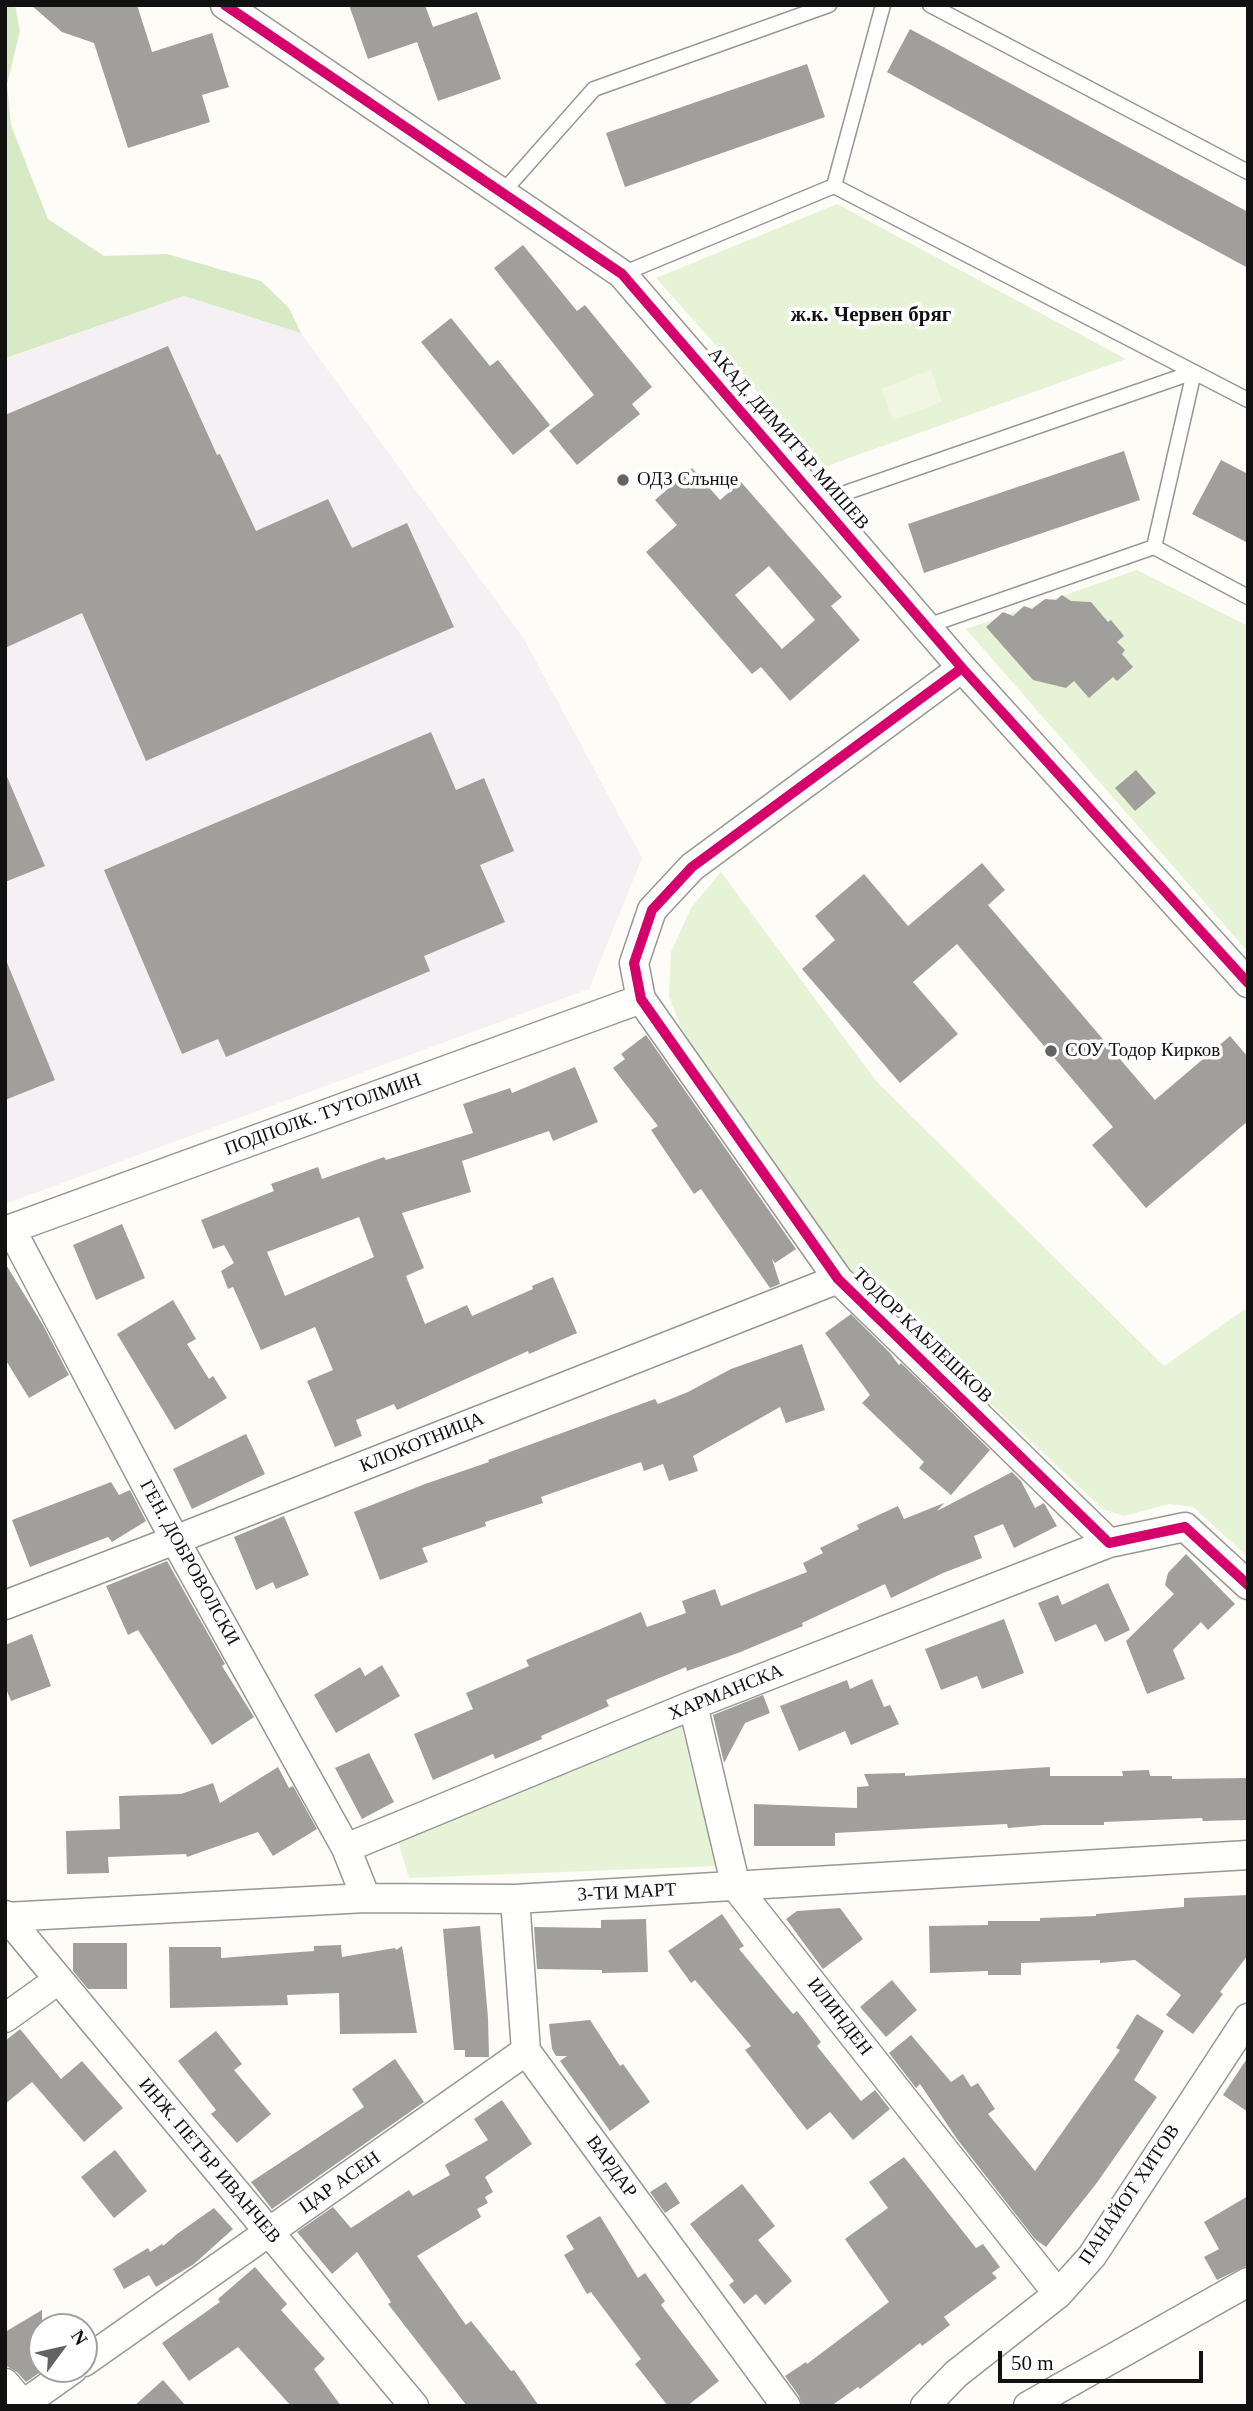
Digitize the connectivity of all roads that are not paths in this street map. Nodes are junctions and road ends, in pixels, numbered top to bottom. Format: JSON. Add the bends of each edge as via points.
{"nodes":[{"id":1,"x":225,"y":5,"type":"edge"},
{"id":2,"x":829,"y":5,"type":"edge"},
{"id":3,"x":883,"y":5,"type":"edge"},
{"id":4,"x":930,"y":5,"type":"edge"},
{"id":5,"x":946,"y":9,"type":"edge"},
{"id":6,"x":1248,"y":173,"type":"edge"},
{"id":7,"x":834,"y":186,"type":"junction"},
{"id":8,"x":502,"y":193,"type":"junction"},
{"id":9,"x":622,"y":274,"type":"junction"},
{"id":10,"x":1194,"y":372,"type":"junction"},
{"id":11,"x":1248,"y":400,"type":"edge"},
{"id":12,"x":819,"y":502,"type":"junction"},
{"id":13,"x":1154,"y":547,"type":"junction"},
{"id":14,"x":1248,"y":597,"type":"edge"},
{"id":15,"x":927,"y":626,"type":"junction"},
{"id":16,"x":962,"y":668,"type":"junction"},
{"id":17,"x":1248,"y":983,"type":"edge"},
{"id":18,"x":641,"y":999,"type":"junction"},
{"id":19,"x":8,"y":1230,"type":"edge"},
{"id":20,"x":838,"y":1279,"type":"junction"},
{"id":21,"x":176,"y":1540,"type":"junction"},
{"id":22,"x":1109,"y":1543,"type":"junction"},
{"id":23,"x":1248,"y":1585,"type":"edge"},
{"id":24,"x":5,"y":1605,"type":"edge"},
{"id":25,"x":693,"y":1705,"type":"junction"},
{"id":26,"x":346,"y":1848,"type":"junction"},
{"id":27,"x":1248,"y":1855,"type":"edge"},
{"id":28,"x":736,"y":1887,"type":"junction"},
{"id":29,"x":366,"y":1898,"type":"junction"},
{"id":30,"x":515,"y":1899,"type":"junction"},
{"id":31,"x":6,"y":1916,"type":"edge"},
{"id":32,"x":58,"y":1980,"type":"junction"},
{"id":33,"x":5,"y":2018,"type":"edge"},
{"id":34,"x":1248,"y":2018,"type":"edge"},
{"id":35,"x":526,"y":2051,"type":"junction"},
{"id":36,"x":269,"y":2233,"type":"junction"},
{"id":37,"x":1248,"y":2282,"type":"edge"},
{"id":38,"x":1058,"y":2294,"type":"junction"},
{"id":39,"x":98,"y":2351,"type":"edge"},
{"id":40,"x":5,"y":2382,"type":"edge"},
{"id":41,"x":54,"y":2383,"type":"edge"},
{"id":42,"x":23,"y":2405,"type":"edge"},
{"id":43,"x":414,"y":2406,"type":"edge"},
{"id":44,"x":786,"y":2406,"type":"edge"},
{"id":45,"x":925,"y":2406,"type":"edge"},
{"id":46,"x":1028,"y":2406,"type":"edge"}],
"edges":[{"from":1,"to":8,"type":"street","name":"АКАД. ДИМИТЪР МИШЕВ"},
{"from":2,"to":8,"type":"lane","via":[[594,89]]},
{"from":3,"to":7,"type":"lane"},
{"from":4,"to":5,"type":"lane"},
{"from":5,"to":6,"type":"lane"},
{"from":7,"to":9,"type":"lane"},
{"from":7,"to":10,"type":"lane"},
{"from":8,"to":9,"type":"street","name":"АКАД. ДИМИТЪР МИШЕВ"},
{"from":9,"to":12,"type":"street","name":"АКАД. ДИМИТЪР МИШЕВ"},
{"from":10,"to":11,"type":"lane"},
{"from":10,"to":12,"type":"lane"},
{"from":10,"to":13,"type":"lane"},
{"from":12,"to":15,"type":"street","name":"АКАД. ДИМИТЪР МИШЕВ"},
{"from":13,"to":14,"type":"lane"},
{"from":13,"to":15,"type":"lane"},
{"from":15,"to":16,"type":"street","name":"АКАД. ДИМИТЪР МИШЕВ"},
{"from":16,"to":17,"type":"street","name":"АКАД. ДИМИТЪР МИШЕВ"},
{"from":16,"to":18,"type":"street","via":[[692,867],[652,910],[634,963]]},
{"from":18,"to":19,"type":"street","name":"ПОДПОЛК. ТУТОЛМИН"},
{"from":18,"to":20,"type":"street","name":"ТОДОР КАБЛЕШКОВ"},
{"from":19,"to":21,"type":"street","name":"ГЕН. ДОБРОВОЛСКИ"},
{"from":20,"to":21,"type":"street","name":"КЛОКОТНИЦА"},
{"from":20,"to":22,"type":"street","name":"ТОДОР КАБЛЕШКОВ"},
{"from":21,"to":24,"type":"street","name":"КЛОКОТНИЦА"},
{"from":21,"to":26,"type":"street","name":"ГЕН. ДОБРОВОЛСКИ"},
{"from":22,"to":23,"type":"street","via":[[1185,1527]]},
{"from":22,"to":25,"type":"street","name":"ХАРМАНСКА"},
{"from":25,"to":26,"type":"street","name":"ХАРМАНСКА"},
{"from":25,"to":28,"type":"street","name":"ИЛИНДЕН"},
{"from":26,"to":29,"type":"street","name":"ГЕН. ДОБРОВОЛСКИ"},
{"from":27,"to":28,"type":"street","name":"3-ТИ МАРТ"},
{"from":28,"to":30,"type":"street","name":"3-ТИ МАРТ"},
{"from":28,"to":38,"type":"street","name":"ИЛИНДЕН"},
{"from":29,"to":30,"type":"street","name":"3-ТИ МАРТ"},
{"from":29,"to":31,"type":"street","name":"3-ТИ МАРТ"},
{"from":30,"to":35,"type":"street"},
{"from":31,"to":32,"type":"street","name":"ИНЖ. ПЕТЪР ИВАНЧЕВ"},
{"from":32,"to":33,"type":"street"},
{"from":32,"to":36,"type":"street","name":"ИНЖ. ПЕТЪР ИВАНЧЕВ"},
{"from":34,"to":38,"type":"street","name":"ПАНАЙОТ ХИТОВ","via":[[1092,2256]]},
{"from":35,"to":36,"type":"street","name":"ЦАР АСЕН"},
{"from":35,"to":44,"type":"street","name":"ВАРДАР"},
{"from":36,"to":39,"type":"street","name":"ЦАР АСЕН"},
{"from":36,"to":43,"type":"street","name":"ИНЖ. ПЕТЪР ИВАНЧЕВ"},
{"from":37,"to":46,"type":"street"},
{"from":38,"to":45,"type":"street","name":"ПАНАЙОТ ХИТОВ","via":[[956,2374]]},
{"from":40,"to":42,"type":"street"},
{"from":41,"to":42,"type":"street"}]}
